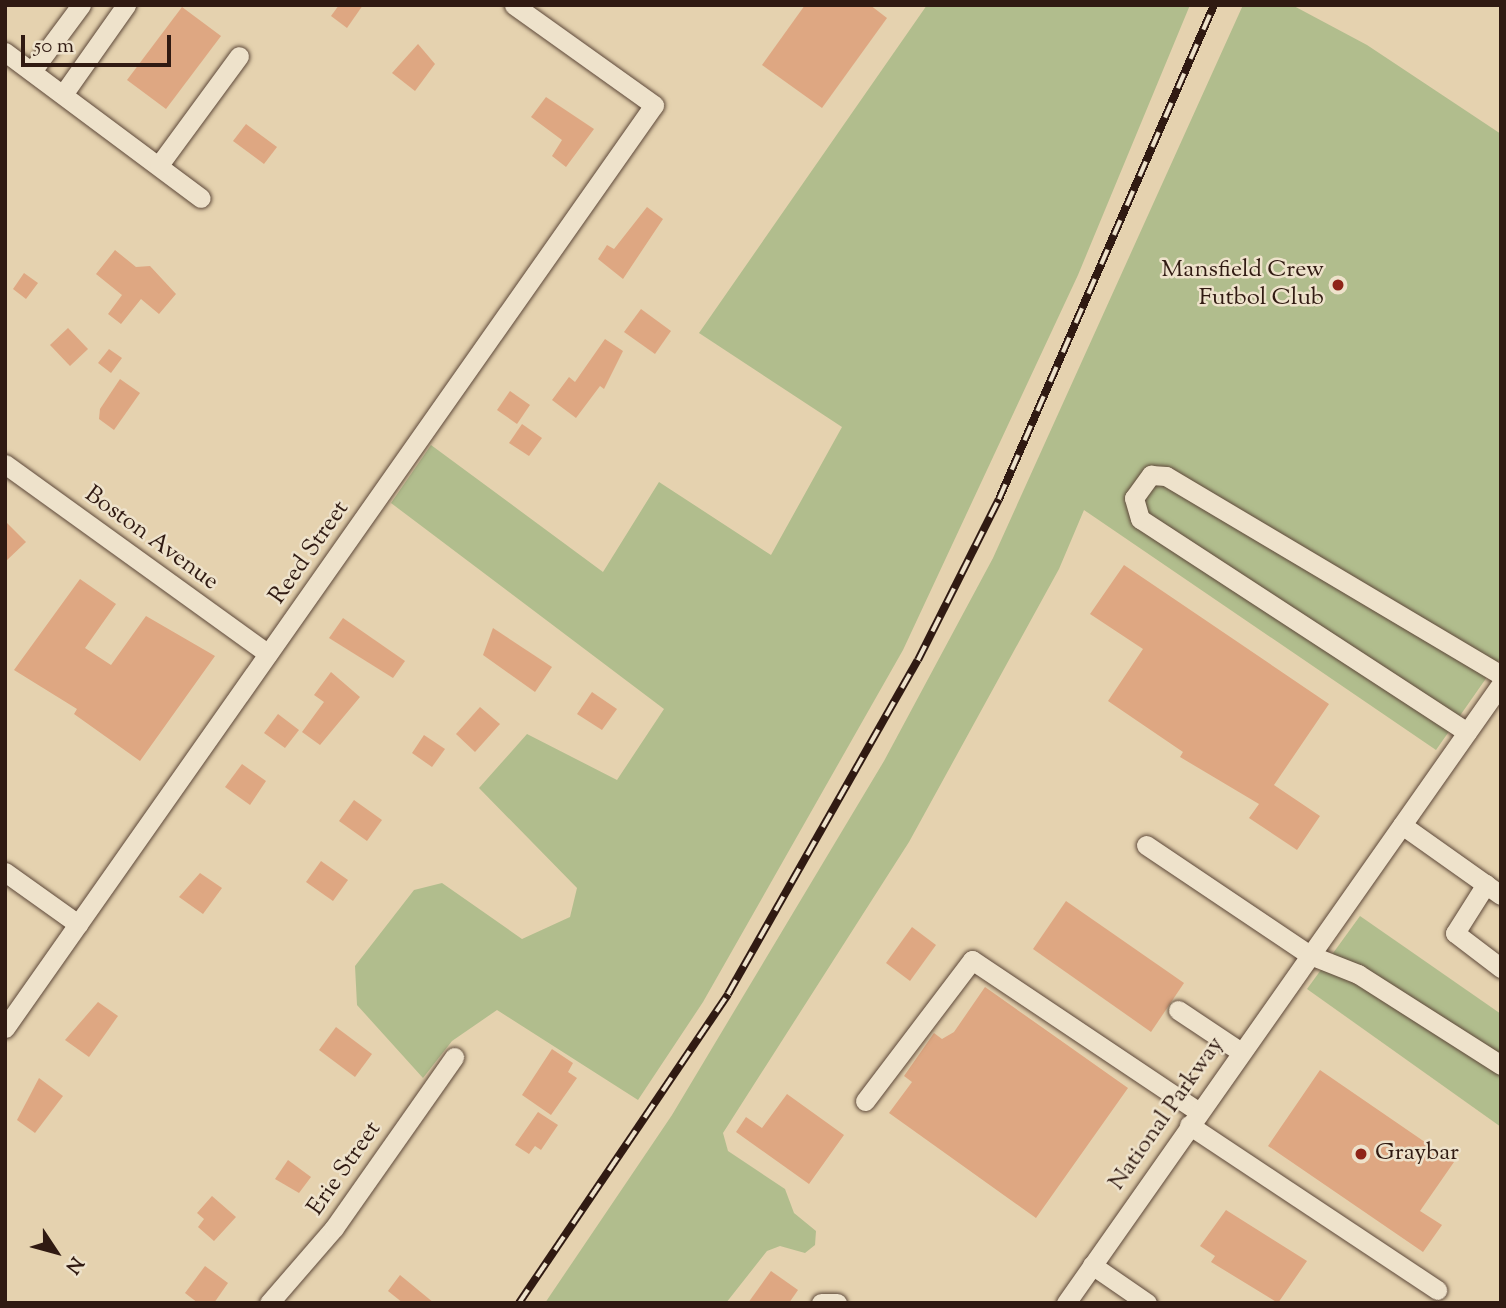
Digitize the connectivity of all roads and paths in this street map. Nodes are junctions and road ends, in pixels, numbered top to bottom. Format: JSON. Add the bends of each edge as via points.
{"nodes":[{"id":1,"x":81,"y":5,"type":"edge"},
{"id":2,"x":126,"y":5,"type":"edge"},
{"id":3,"x":514,"y":5,"type":"edge"},
{"id":4,"x":5,"y":52,"type":"edge"},
{"id":5,"x":239,"y":56,"type":"dead end"},
{"id":6,"x":32,"y":71,"type":"junction"},
{"id":7,"x":64,"y":93,"type":"junction"},
{"id":8,"x":159,"y":165,"type":"junction"},
{"id":9,"x":201,"y":198,"type":"dead end"},
{"id":10,"x":5,"y":464,"type":"edge"},
{"id":11,"x":268,"y":653,"type":"junction"},
{"id":12,"x":1501,"y":674,"type":"edge"},
{"id":13,"x":1501,"y":684,"type":"edge"},
{"id":14,"x":1467,"y":732,"type":"junction"},
{"id":15,"x":1402,"y":825,"type":"junction"},
{"id":16,"x":1146,"y":845,"type":"dead end"},
{"id":17,"x":5,"y":872,"type":"edge"},
{"id":18,"x":1493,"y":889,"type":"edge"},
{"id":19,"x":78,"y":924,"type":"junction"},
{"id":20,"x":1310,"y":954,"type":"junction"},
{"id":21,"x":1501,"y":968,"type":"edge"},
{"id":22,"x":1178,"y":1010,"type":"dead end"},
{"id":23,"x":5,"y":1028,"type":"edge"},
{"id":24,"x":1241,"y":1052,"type":"junction"},
{"id":25,"x":454,"y":1057,"type":"dead end"},
{"id":26,"x":1501,"y":1065,"type":"edge"},
{"id":27,"x":865,"y":1101,"type":"dead end"},
{"id":28,"x":1194,"y":1118,"type":"junction"},
{"id":29,"x":1092,"y":1265,"type":"junction"},
{"id":30,"x":1437,"y":1290,"type":"dead end"},
{"id":31,"x":268,"y":1303,"type":"edge"},
{"id":32,"x":821,"y":1303,"type":"edge"},
{"id":33,"x":837,"y":1303,"type":"edge"},
{"id":34,"x":1066,"y":1303,"type":"edge"},
{"id":35,"x":1147,"y":1303,"type":"edge"}],
"edges":[{"from":1,"to":6,"type":"street"},
{"from":2,"to":7,"type":"street"},
{"from":3,"to":11,"type":"street","name":"Reed Street","via":[[654,105]]},
{"from":4,"to":6,"type":"street"},
{"from":5,"to":8,"type":"street"},
{"from":6,"to":7,"type":"street"},
{"from":7,"to":8,"type":"street"},
{"from":8,"to":9,"type":"street"},
{"from":10,"to":11,"type":"street","name":"Boston Avenue"},
{"from":11,"to":19,"type":"street","name":"Reed Street"},
{"from":12,"to":14,"type":"street","via":[[1166,476],[1151,475],[1134,498],[1140,519]]},
{"from":13,"to":14,"type":"street","name":"National Parkway"},
{"from":14,"to":15,"type":"street","name":"National Parkway"},
{"from":15,"to":18,"type":"street"},
{"from":15,"to":20,"type":"street","name":"National Parkway"},
{"from":16,"to":20,"type":"street"},
{"from":17,"to":19,"type":"street"},
{"from":18,"to":21,"type":"street","via":[[1455,933]]},
{"from":19,"to":23,"type":"street","name":"Reed Street"},
{"from":20,"to":24,"type":"street","name":"National Parkway"},
{"from":20,"to":26,"type":"street","via":[[1358,974]]},
{"from":22,"to":24,"type":"street"},
{"from":24,"to":28,"type":"street","name":"National Parkway"},
{"from":25,"to":31,"type":"street","name":"Erie Street","via":[[334,1228]]},
{"from":27,"to":28,"type":"street","via":[[972,960]]},
{"from":28,"to":29,"type":"street","name":"National Parkway"},
{"from":28,"to":30,"type":"street"},
{"from":29,"to":34,"type":"street","name":"National Parkway"},
{"from":29,"to":35,"type":"street"},
{"from":32,"to":33,"type":"street"}]}
